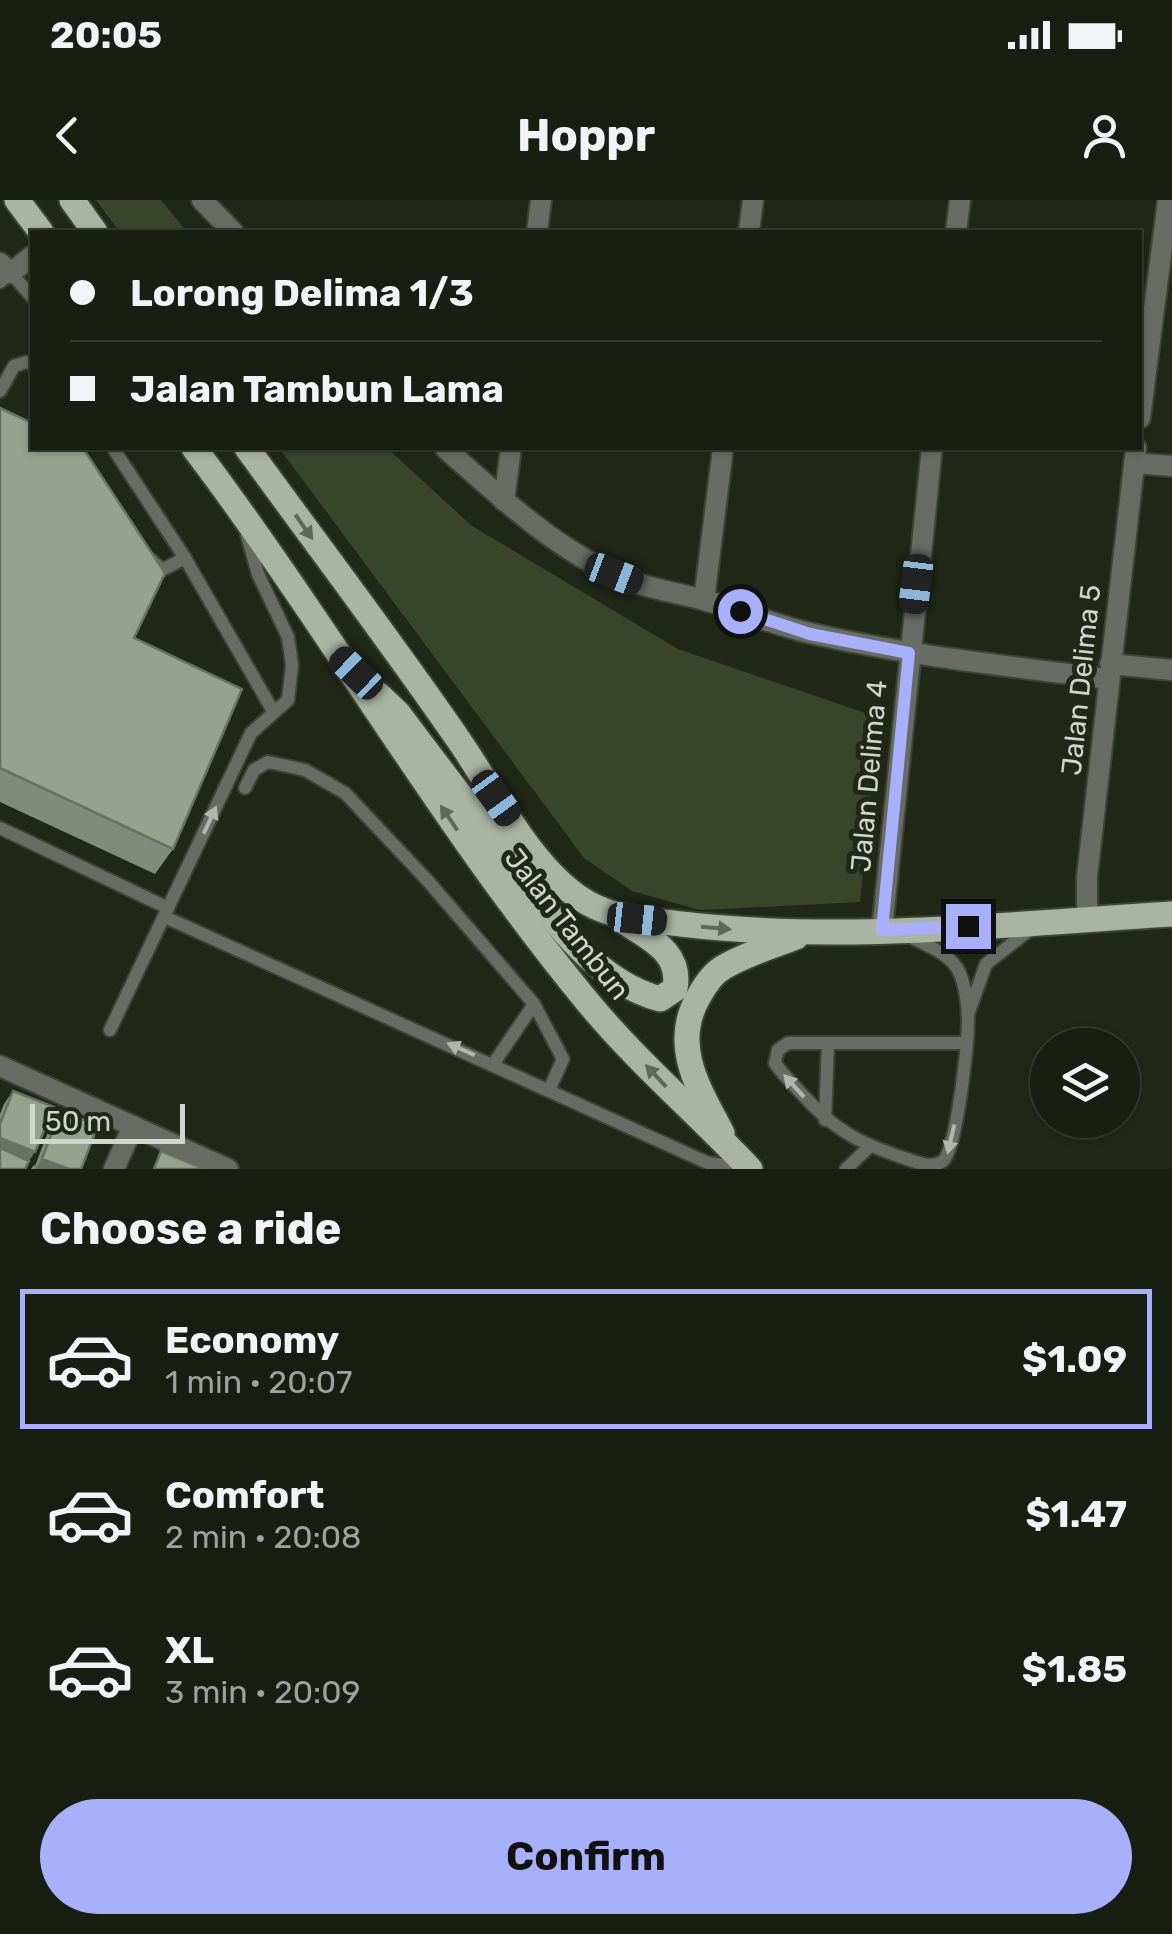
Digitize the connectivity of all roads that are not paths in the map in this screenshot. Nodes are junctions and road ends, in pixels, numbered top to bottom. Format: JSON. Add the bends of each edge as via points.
{"nodes":[{"id":1,"x":18,"y":200,"type":"edge"},
{"id":2,"x":72,"y":200,"type":"edge"},
{"id":3,"x":202,"y":200,"type":"edge"},
{"id":4,"x":541,"y":200,"type":"edge"},
{"id":5,"x":753,"y":200,"type":"edge"},
{"id":6,"x":960,"y":200,"type":"edge"},
{"id":7,"x":1168,"y":200,"type":"edge"},
{"id":8,"x":40,"y":230,"type":"edge"},
{"id":9,"x":94,"y":230,"type":"edge"},
{"id":10,"x":231,"y":230,"type":"edge"},
{"id":11,"x":537,"y":230,"type":"edge"},
{"id":12,"x":749,"y":230,"type":"edge"},
{"id":13,"x":956,"y":230,"type":"edge"},
{"id":14,"x":1167,"y":256,"type":"edge"},
{"id":15,"x":30,"y":257,"type":"edge"},
{"id":16,"x":4,"y":273,"type":"edge"},
{"id":17,"x":30,"y":295,"type":"edge"},
{"id":18,"x":30,"y":363,"type":"edge"},
{"id":19,"x":0,"y":391,"type":"edge"},
{"id":20,"x":1142,"y":406,"type":"edge"},
{"id":21,"x":113,"y":450,"type":"edge"},
{"id":22,"x":196,"y":450,"type":"edge"},
{"id":23,"x":249,"y":450,"type":"edge"},
{"id":24,"x":447,"y":450,"type":"edge"},
{"id":25,"x":511,"y":450,"type":"edge"},
{"id":26,"x":723,"y":450,"type":"edge"},
{"id":27,"x":932,"y":450,"type":"edge"},
{"id":28,"x":1135,"y":455,"type":"edge"},
{"id":29,"x":1172,"y":466,"type":"edge"},
{"id":30,"x":504,"y":500,"type":"junction"},
{"id":31,"x":239,"y":507,"type":"junction"},
{"id":32,"x":145,"y":552,"type":"edge"},
{"id":33,"x":186,"y":558,"type":"junction"},
{"id":34,"x":704,"y":600,"type":"junction"},
{"id":35,"x":909,"y":653,"type":"junction"},
{"id":36,"x":336,"y":654,"type":"junction"},
{"id":37,"x":1172,"y":670,"type":"edge"},
{"id":38,"x":1109,"y":671,"type":"junction"},
{"id":39,"x":273,"y":711,"type":"junction"},
{"id":40,"x":244,"y":788,"type":"dead end"},
{"id":41,"x":0,"y":828,"type":"edge"},
{"id":42,"x":166,"y":912,"type":"junction"},
{"id":43,"x":1172,"y":914,"type":"edge"},
{"id":44,"x":616,"y":916,"type":"junction"},
{"id":45,"x":1086,"y":919,"type":"junction"},
{"id":46,"x":1039,"y":922,"type":"junction"},
{"id":47,"x":889,"y":930,"type":"junction"},
{"id":48,"x":805,"y":933,"type":"junction"},
{"id":49,"x":534,"y":1004,"type":"junction"},
{"id":50,"x":968,"y":1015,"type":"junction"},
{"id":51,"x":110,"y":1030,"type":"dead end"},
{"id":52,"x":828,"y":1043,"type":"junction"},
{"id":53,"x":967,"y":1043,"type":"junction"},
{"id":54,"x":494,"y":1064,"type":"junction"},
{"id":55,"x":0,"y":1066,"type":"edge"},
{"id":56,"x":550,"y":1088,"type":"junction"},
{"id":57,"x":826,"y":1120,"type":"junction"},
{"id":58,"x":133,"y":1126,"type":"junction"},
{"id":59,"x":869,"y":1147,"type":"junction"},
{"id":60,"x":730,"y":1148,"type":"junction"},
{"id":61,"x":114,"y":1169,"type":"edge"},
{"id":62,"x":228,"y":1169,"type":"edge"},
{"id":63,"x":751,"y":1169,"type":"edge"},
{"id":64,"x":846,"y":1169,"type":"edge"}],
"edges":[{"from":1,"to":8,"type":"main road"},
{"from":2,"to":9,"type":"main road"},
{"from":3,"to":10,"type":"street"},
{"from":4,"to":11,"type":"street"},
{"from":5,"to":12,"type":"street"},
{"from":6,"to":13,"type":"street"},
{"from":7,"to":14,"type":"street"},
{"from":14,"to":20,"type":"street"},
{"from":15,"to":16,"type":"street"},
{"from":16,"to":17,"type":"lane"},
{"from":18,"to":19,"type":"lane","via":[[14,366]]},
{"from":21,"to":33,"type":"lane"},
{"from":22,"to":31,"type":"main road","name":"Jalan Tambun"},
{"from":23,"to":44,"type":"main road","one_way":true,"via":[[541,860],[567,889]]},
{"from":24,"to":30,"type":"street"},
{"from":25,"to":30,"type":"street"},
{"from":26,"to":34,"type":"street"},
{"from":27,"to":35,"type":"street","name":"Jalan Delima 4"},
{"from":28,"to":29,"type":"street"},
{"from":28,"to":38,"type":"street","name":"Jalan Delima 5"},
{"from":30,"to":34,"type":"street","via":[[614,574]]},
{"from":31,"to":36,"type":"main road","name":"Jalan Tambun"},
{"from":31,"to":39,"type":"lane","via":[[258,574],[288,637],[292,682],[288,700]]},
{"from":32,"to":33,"type":"lane","via":[[162,570]]},
{"from":33,"to":39,"type":"lane"},
{"from":34,"to":35,"type":"street","via":[[810,634]]},
{"from":35,"to":38,"type":"street"},
{"from":35,"to":47,"type":"street","name":"Jalan Delima 4"},
{"from":36,"to":44,"type":"main road","via":[[398,713],[571,940],[607,973],[660,999],[674,989],[678,973],[669,954]]},
{"from":60,"to":36,"type":"main road","name":"Jalan Tambun","one_way":true,"via":[[587,1002],[462,838]]},
{"from":37,"to":38,"type":"street"},
{"from":38,"to":45,"type":"street","name":"Jalan Delima 5"},
{"from":42,"to":39,"type":"lane","one_way":true,"via":[[251,733]]},
{"from":40,"to":49,"type":"lane","via":[[268,762],[304,770],[345,793]]},
{"from":41,"to":42,"type":"lane"},
{"from":42,"to":51,"type":"lane"},
{"from":54,"to":42,"type":"lane","one_way":true},
{"from":43,"to":45,"type":"main road"},
{"from":44,"to":48,"type":"main road","one_way":true},
{"from":45,"to":46,"type":"main road"},
{"from":46,"to":47,"type":"main road"},
{"from":46,"to":50,"type":"lane","via":[[986,964]]},
{"from":47,"to":48,"type":"main road"},
{"from":47,"to":50,"type":"lane","via":[[949,958]]},
{"from":48,"to":60,"type":"main road","via":[[720,969],[687,1024],[694,1080]]},
{"from":49,"to":54,"type":"lane"},
{"from":49,"to":56,"type":"lane","via":[[563,1059]]},
{"from":50,"to":53,"type":"lane"},
{"from":52,"to":53,"type":"lane"},
{"from":52,"to":57,"type":"lane"},
{"from":57,"to":52,"type":"lane","one_way":true,"via":[[779,1069],[775,1055],[788,1043]]},
{"from":53,"to":59,"type":"lane","one_way":true,"via":[[947,1156],[928,1166]]},
{"from":54,"to":56,"type":"lane"},
{"from":55,"to":58,"type":"street"},
{"from":56,"to":63,"type":"lane","via":[[708,1162]]},
{"from":57,"to":59,"type":"lane"},
{"from":58,"to":61,"type":"street"},
{"from":58,"to":62,"type":"street"},
{"from":59,"to":64,"type":"lane"},
{"from":60,"to":63,"type":"main road","name":"Jalan Tambun"}]}
